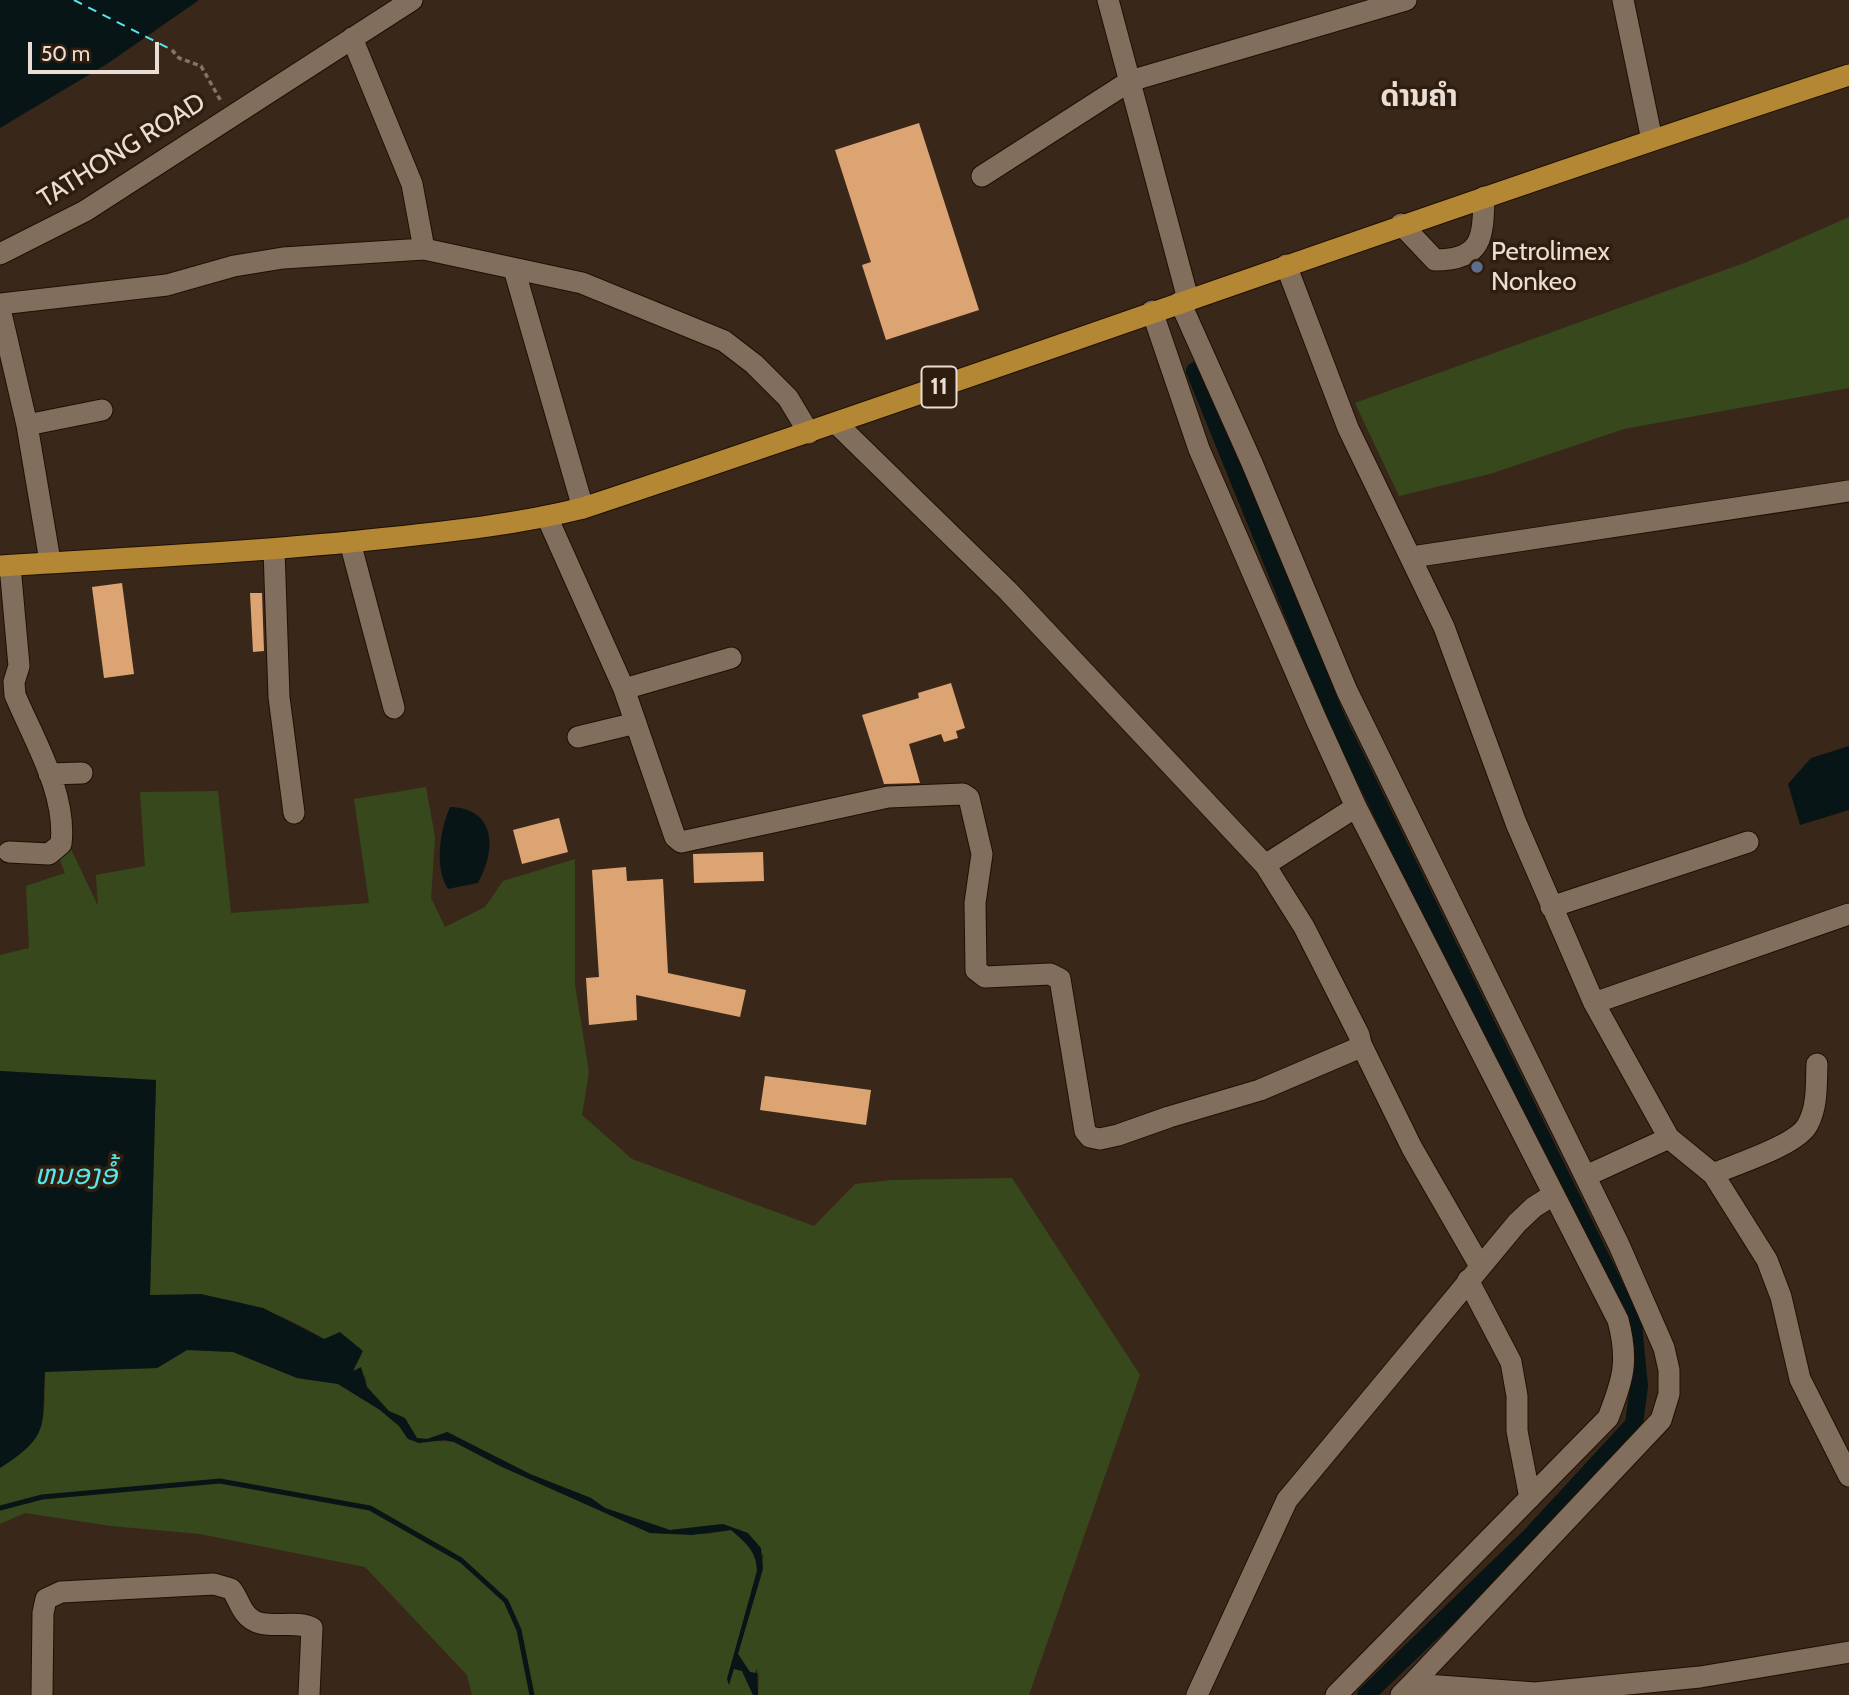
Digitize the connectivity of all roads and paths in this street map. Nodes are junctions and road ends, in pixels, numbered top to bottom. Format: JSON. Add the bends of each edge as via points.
{"nodes":[{"id":1,"x":412,"y":0,"type":"edge"},
{"id":2,"x":1108,"y":0,"type":"edge"},
{"id":3,"x":1406,"y":0,"type":"edge"},
{"id":4,"x":1623,"y":0,"type":"edge"},
{"id":5,"x":352,"y":38,"type":"junction"},
{"id":6,"x":172,"y":50,"type":"dead end"},
{"id":7,"x":1849,"y":75,"type":"edge"},
{"id":8,"x":1130,"y":81,"type":"junction"},
{"id":9,"x":230,"y":117,"type":"junction"},
{"id":10,"x":1652,"y":140,"type":"junction"},
{"id":11,"x":982,"y":176,"type":"dead end"},
{"id":12,"x":1484,"y":197,"type":"junction"},
{"id":13,"x":1401,"y":224,"type":"junction"},
{"id":14,"x":424,"y":249,"type":"junction"},
{"id":15,"x":0,"y":254,"type":"edge"},
{"id":16,"x":1286,"y":265,"type":"junction"},
{"id":17,"x":514,"y":269,"type":"junction"},
{"id":18,"x":1184,"y":301,"type":"junction"},
{"id":19,"x":0,"y":307,"type":"edge"},
{"id":20,"x":1152,"y":311,"type":"junction"},
{"id":21,"x":102,"y":410,"type":"dead end"},
{"id":22,"x":836,"y":424,"type":"junction"},
{"id":23,"x":27,"y":425,"type":"junction"},
{"id":24,"x":809,"y":433,"type":"junction"},
{"id":25,"x":1849,"y":491,"type":"edge"},
{"id":26,"x":583,"y":508,"type":"junction"},
{"id":27,"x":547,"y":517,"type":"junction"},
{"id":28,"x":350,"y":542,"type":"junction"},
{"id":29,"x":274,"y":549,"type":"junction"},
{"id":30,"x":1412,"y":557,"type":"junction"},
{"id":31,"x":50,"y":561,"type":"junction"},
{"id":32,"x":5,"y":566,"type":"edge"},
{"id":33,"x":731,"y":658,"type":"dead end"},
{"id":34,"x":624,"y":689,"type":"junction"},
{"id":35,"x":394,"y":708,"type":"dead end"},
{"id":36,"x":636,"y":723,"type":"junction"},
{"id":37,"x":578,"y":737,"type":"dead end"},
{"id":38,"x":82,"y":773,"type":"dead end"},
{"id":39,"x":48,"y":774,"type":"junction"},
{"id":40,"x":1356,"y":807,"type":"junction"},
{"id":41,"x":294,"y":813,"type":"dead end"},
{"id":42,"x":1748,"y":842,"type":"dead end"},
{"id":43,"x":9,"y":852,"type":"dead end"},
{"id":44,"x":1265,"y":865,"type":"junction"},
{"id":45,"x":1551,"y":907,"type":"junction"},
{"id":46,"x":1849,"y":914,"type":"edge"},
{"id":47,"x":1594,"y":1003,"type":"junction"},
{"id":48,"x":1361,"y":1044,"type":"junction"},
{"id":49,"x":1817,"y":1064,"type":"dead end"},
{"id":50,"x":1669,"y":1138,"type":"junction"},
{"id":51,"x":1713,"y":1174,"type":"junction"},
{"id":52,"x":1586,"y":1176,"type":"junction"},
{"id":53,"x":1553,"y":1195,"type":"junction"},
{"id":54,"x":1474,"y":1273,"type":"junction"},
{"id":55,"x":1849,"y":1476,"type":"edge"},
{"id":56,"x":1530,"y":1497,"type":"junction"},
{"id":57,"x":1849,"y":1652,"type":"edge"},
{"id":58,"x":1699,"y":1686,"type":"edge"},
{"id":59,"x":1407,"y":1690,"type":"edge"},
{"id":60,"x":42,"y":1695,"type":"edge"},
{"id":61,"x":309,"y":1695,"type":"edge"},
{"id":62,"x":1197,"y":1695,"type":"edge"},
{"id":63,"x":1336,"y":1695,"type":"edge"}],
"edges":[{"from":1,"to":5,"type":"street","name":"TATHONG ROAD"},
{"from":2,"to":8,"type":"street"},
{"from":3,"to":8,"type":"street"},
{"from":4,"to":10,"type":"street"},
{"from":5,"to":9,"type":"street","name":"TATHONG ROAD"},
{"from":5,"to":14,"type":"street","via":[[412,184]]},
{"from":6,"to":9,"type":"path","via":[[179,58],[201,66]]},
{"from":7,"to":10,"type":"highway","number":"11"},
{"from":8,"to":11,"type":"street"},
{"from":8,"to":18,"type":"street"},
{"from":9,"to":15,"type":"street","name":"TATHONG ROAD","via":[[85,211]]},
{"from":10,"to":12,"type":"highway","number":"11"},
{"from":12,"to":13,"type":"highway","number":"11"},
{"from":12,"to":13,"type":"street","via":[[1483,230],[1470,253],[1451,260],[1435,260]]},
{"from":13,"to":16,"type":"highway","number":"11"},
{"from":14,"to":17,"type":"street"},
{"from":14,"to":19,"type":"street","via":[[283,258],[167,285]]},
{"from":16,"to":18,"type":"highway","number":"11"},
{"from":16,"to":30,"type":"street","via":[[1348,428]]},
{"from":17,"to":24,"type":"street","via":[[582,283],[724,341],[788,398]]},
{"from":17,"to":26,"type":"street"},
{"from":18,"to":20,"type":"highway","number":"11"},
{"from":18,"to":52,"type":"street","via":[[1347,691]]},
{"from":19,"to":23,"type":"street"},
{"from":20,"to":22,"type":"highway","number":"11"},
{"from":20,"to":40,"type":"street","via":[[1199,449]]},
{"from":21,"to":23,"type":"street"},
{"from":22,"to":24,"type":"highway","number":"11"},
{"from":22,"to":44,"type":"street","via":[[1007,591]]},
{"from":23,"to":31,"type":"street"},
{"from":24,"to":26,"type":"highway","number":"11"},
{"from":25,"to":30,"type":"street"},
{"from":26,"to":27,"type":"highway","number":"11"},
{"from":27,"to":28,"type":"highway","number":"11"},
{"from":27,"to":34,"type":"street"},
{"from":28,"to":29,"type":"highway","number":"11"},
{"from":28,"to":35,"type":"street"},
{"from":29,"to":31,"type":"highway","number":"11"},
{"from":29,"to":41,"type":"street","via":[[279,697]]},
{"from":30,"to":45,"type":"street","via":[[1444,627]]},
{"from":31,"to":32,"type":"highway","number":"11"},
{"from":32,"to":39,"type":"street","via":[[19,666],[15,695]]},
{"from":33,"to":34,"type":"street"},
{"from":34,"to":36,"type":"street"},
{"from":36,"to":37,"type":"street"},
{"from":36,"to":48,"type":"street","via":[[675,837],[681,842],[888,797],[963,794],[969,798],[982,854],[975,903],[976,970],[985,977],[1049,974],[1060,979],[1085,1131],[1090,1137],[1118,1135],[1260,1090]]},
{"from":38,"to":39,"type":"street"},
{"from":39,"to":43,"type":"street","via":[[64,825],[61,844],[49,854]]},
{"from":40,"to":44,"type":"street"},
{"from":40,"to":53,"type":"street"},
{"from":42,"to":45,"type":"street"},
{"from":44,"to":48,"type":"street","via":[[1304,927]]},
{"from":45,"to":47,"type":"street"},
{"from":46,"to":47,"type":"street"},
{"from":47,"to":50,"type":"street"},
{"from":48,"to":54,"type":"street"},
{"from":49,"to":51,"type":"street","via":[[1816,1095],[1807,1126],[1796,1138]]},
{"from":50,"to":51,"type":"street"},
{"from":50,"to":52,"type":"street"},
{"from":51,"to":55,"type":"street","via":[[1767,1260],[1781,1297],[1800,1379]]},
{"from":52,"to":59,"type":"street","via":[[1664,1348],[1669,1394],[1661,1420]]},
{"from":53,"to":54,"type":"street","via":[[1534,1206]]},
{"from":53,"to":56,"type":"street","via":[[1618,1321],[1626,1350],[1622,1382],[1608,1418]]},
{"from":54,"to":56,"type":"street","via":[[1511,1363],[1517,1431]]},
{"from":54,"to":62,"type":"street","via":[[1287,1500]]},
{"from":56,"to":63,"type":"street"},
{"from":57,"to":58,"type":"street"},
{"from":58,"to":59,"type":"street","via":[[1535,1693]]},
{"from":60,"to":61,"type":"street","via":[[46,1599],[61,1592],[214,1584],[231,1589],[254,1621],[312,1628]]}]}
